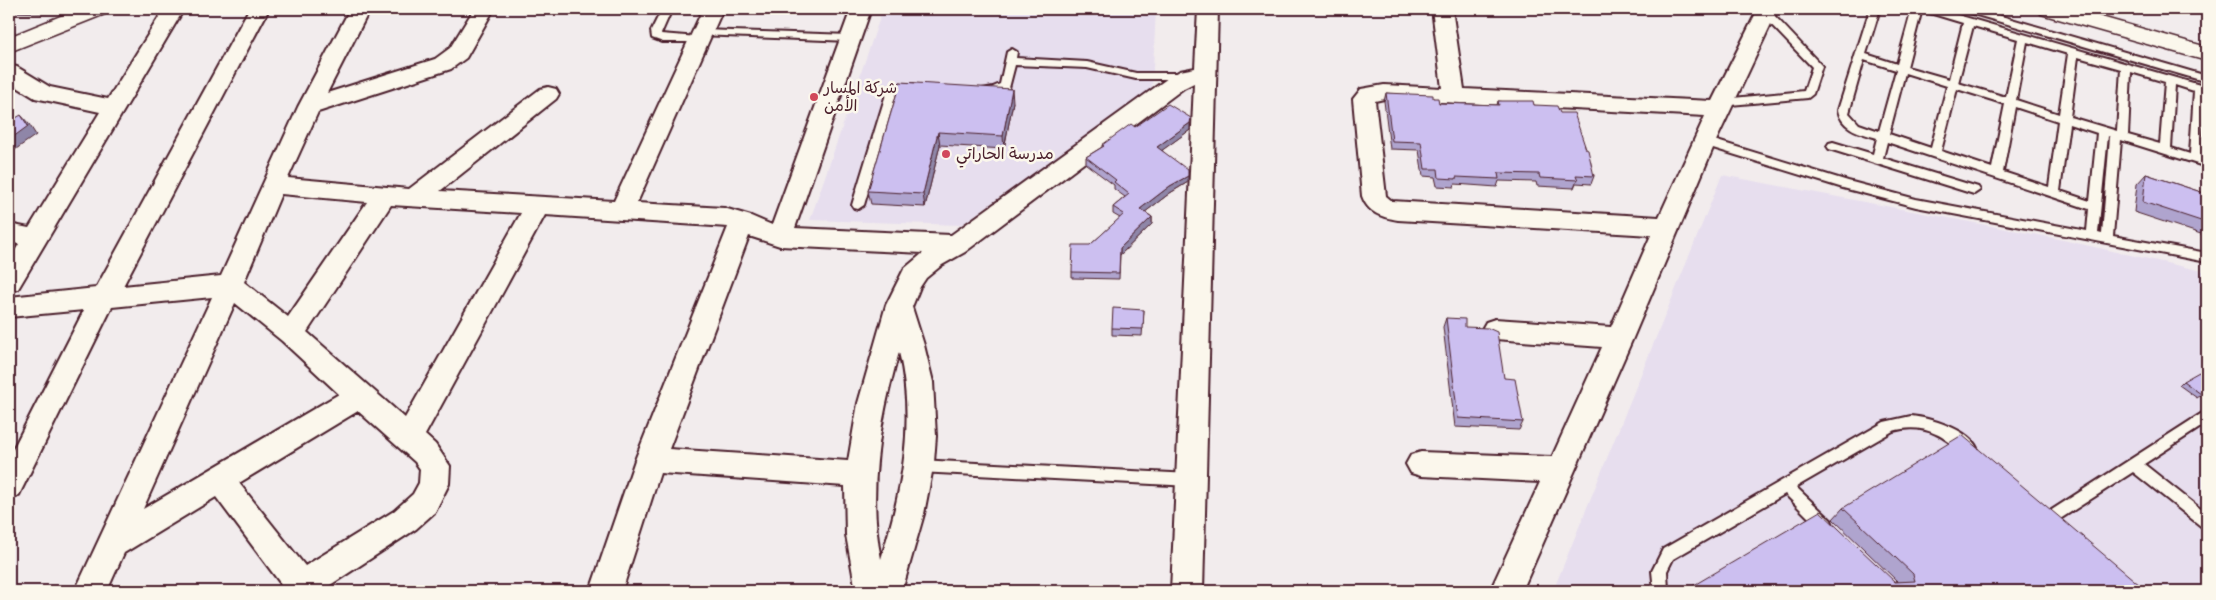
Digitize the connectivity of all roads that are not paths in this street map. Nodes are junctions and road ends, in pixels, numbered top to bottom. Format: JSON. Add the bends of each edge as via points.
{"nodes":[{"id":1,"x":75,"y":9,"type":"edge"},
{"id":2,"x":96,"y":9,"type":"edge"},
{"id":3,"x":174,"y":9,"type":"edge"},
{"id":4,"x":259,"y":9,"type":"edge"},
{"id":5,"x":360,"y":9,"type":"edge"},
{"id":6,"x":484,"y":9,"type":"edge"},
{"id":7,"x":667,"y":9,"type":"edge"},
{"id":8,"x":713,"y":9,"type":"edge"},
{"id":9,"x":861,"y":9,"type":"edge"},
{"id":10,"x":1208,"y":9,"type":"edge"},
{"id":11,"x":1442,"y":9,"type":"edge"},
{"id":12,"x":1875,"y":9,"type":"edge"},
{"id":13,"x":1918,"y":9,"type":"edge"},
{"id":14,"x":1928,"y":9,"type":"edge"},
{"id":15,"x":1967,"y":9,"type":"edge"},
{"id":16,"x":2049,"y":9,"type":"edge"},
{"id":17,"x":2118,"y":9,"type":"edge"},
{"id":18,"x":1767,"y":11,"type":"edge"},
{"id":19,"x":1969,"y":21,"type":"junction"},
{"id":20,"x":2207,"y":34,"type":"edge"},
{"id":21,"x":9,"y":36,"type":"edge"},
{"id":22,"x":700,"y":37,"type":"junction"},
{"id":23,"x":2023,"y":37,"type":"junction"},
{"id":24,"x":850,"y":38,"type":"junction"},
{"id":25,"x":9,"y":45,"type":"edge"},
{"id":26,"x":2073,"y":52,"type":"junction"},
{"id":27,"x":2207,"y":54,"type":"edge"},
{"id":28,"x":1860,"y":56,"type":"junction"},
{"id":29,"x":2126,"y":67,"type":"junction"},
{"id":30,"x":1902,"y":68,"type":"junction"},
{"id":31,"x":9,"y":72,"type":"edge"},
{"id":32,"x":1196,"y":76,"type":"junction"},
{"id":33,"x":2207,"y":79,"type":"edge"},
{"id":34,"x":2170,"y":80,"type":"junction"},
{"id":35,"x":1953,"y":84,"type":"junction"},
{"id":36,"x":923,"y":88,"type":"edge"},
{"id":37,"x":970,"y":90,"type":"edge"},
{"id":38,"x":2203,"y":90,"type":"edge"},
{"id":39,"x":548,"y":94,"type":"dead end"},
{"id":40,"x":1454,"y":95,"type":"junction"},
{"id":41,"x":2010,"y":102,"type":"junction"},
{"id":42,"x":1721,"y":106,"type":"junction"},
{"id":43,"x":309,"y":107,"type":"junction"},
{"id":44,"x":116,"y":108,"type":"junction"},
{"id":45,"x":2064,"y":118,"type":"junction"},
{"id":46,"x":2103,"y":130,"type":"junction"},
{"id":47,"x":2119,"y":136,"type":"junction"},
{"id":48,"x":1885,"y":137,"type":"junction"},
{"id":49,"x":1704,"y":141,"type":"junction"},
{"id":50,"x":1833,"y":146,"type":"dead end"},
{"id":51,"x":2165,"y":150,"type":"junction"},
{"id":52,"x":1935,"y":153,"type":"junction"},
{"id":53,"x":2195,"y":159,"type":"junction"},
{"id":54,"x":1877,"y":160,"type":"junction"},
{"id":55,"x":2207,"y":163,"type":"edge"},
{"id":56,"x":1996,"y":174,"type":"junction"},
{"id":57,"x":273,"y":185,"type":"junction"},
{"id":58,"x":1974,"y":190,"type":"dead end"},
{"id":59,"x":2054,"y":192,"type":"junction"},
{"id":60,"x":385,"y":194,"type":"junction"},
{"id":61,"x":414,"y":198,"type":"junction"},
{"id":62,"x":858,"y":205,"type":"dead end"},
{"id":63,"x":537,"y":206,"type":"junction"},
{"id":64,"x":2096,"y":207,"type":"junction"},
{"id":65,"x":622,"y":210,"type":"junction"},
{"id":66,"x":742,"y":222,"type":"junction"},
{"id":67,"x":1668,"y":227,"type":"junction"},
{"id":68,"x":9,"y":233,"type":"edge"},
{"id":69,"x":780,"y":237,"type":"junction"},
{"id":70,"x":2092,"y":237,"type":"junction"},
{"id":71,"x":35,"y":238,"type":"junction"},
{"id":72,"x":2107,"y":240,"type":"junction"},
{"id":73,"x":956,"y":245,"type":"junction"},
{"id":74,"x":2207,"y":258,"type":"edge"},
{"id":75,"x":9,"y":282,"type":"edge"},
{"id":76,"x":230,"y":285,"type":"junction"},
{"id":77,"x":103,"y":299,"type":"junction"},
{"id":78,"x":9,"y":307,"type":"edge"},
{"id":79,"x":899,"y":308,"type":"junction"},
{"id":80,"x":1495,"y":329,"type":"edge"},
{"id":81,"x":291,"y":334,"type":"junction"},
{"id":82,"x":1620,"y":338,"type":"junction"},
{"id":83,"x":361,"y":395,"type":"junction"},
{"id":84,"x":2207,"y":416,"type":"edge"},
{"id":85,"x":409,"y":438,"type":"junction"},
{"id":86,"x":1978,"y":455,"type":"edge"},
{"id":87,"x":650,"y":460,"type":"junction"},
{"id":88,"x":1421,"y":464,"type":"dead end"},
{"id":89,"x":2134,"y":464,"type":"junction"},
{"id":90,"x":919,"y":466,"type":"junction"},
{"id":91,"x":1560,"y":470,"type":"junction"},
{"id":92,"x":862,"y":475,"type":"junction"},
{"id":93,"x":219,"y":479,"type":"junction"},
{"id":94,"x":1191,"y":480,"type":"junction"},
{"id":95,"x":9,"y":486,"type":"edge"},
{"id":96,"x":1785,"y":486,"type":"junction"},
{"id":97,"x":2037,"y":505,"type":"edge"},
{"id":98,"x":2207,"y":522,"type":"edge"},
{"id":99,"x":1833,"y":532,"type":"edge"},
{"id":100,"x":113,"y":543,"type":"junction"},
{"id":101,"x":300,"y":589,"type":"edge"},
{"id":102,"x":91,"y":591,"type":"edge"},
{"id":103,"x":606,"y":591,"type":"edge"},
{"id":104,"x":872,"y":591,"type":"edge"},
{"id":105,"x":886,"y":591,"type":"edge"},
{"id":106,"x":1187,"y":591,"type":"edge"},
{"id":107,"x":1506,"y":591,"type":"edge"},
{"id":108,"x":1661,"y":591,"type":"edge"}],
"edges":[{"from":1,"to":21,"type":"street"},
{"from":2,"to":25,"type":"street"},
{"from":3,"to":44,"type":"street"},
{"from":4,"to":77,"type":"street"},
{"from":5,"to":43,"type":"street"},
{"from":6,"to":43,"type":"street","via":[[458,53],[443,64]]},
{"from":7,"to":22,"type":"lane","via":[[656,36],[662,39]]},
{"from":8,"to":22,"type":"street"},
{"from":9,"to":24,"type":"street"},
{"from":10,"to":32,"type":"street"},
{"from":11,"to":40,"type":"street"},
{"from":12,"to":28,"type":"lane"},
{"from":13,"to":30,"type":"lane"},
{"from":14,"to":19,"type":"lane"},
{"from":15,"to":33,"type":"lane"},
{"from":16,"to":27,"type":"street"},
{"from":17,"to":20,"type":"street"},
{"from":18,"to":42,"type":"street"},
{"from":18,"to":42,"type":"lane","via":[[1817,66],[1808,94]]},
{"from":19,"to":23,"type":"lane"},
{"from":19,"to":35,"type":"lane"},
{"from":22,"to":24,"type":"lane"},
{"from":22,"to":65,"type":"street"},
{"from":23,"to":26,"type":"lane"},
{"from":23,"to":41,"type":"lane"},
{"from":24,"to":69,"type":"street"},
{"from":26,"to":29,"type":"lane"},
{"from":26,"to":45,"type":"lane"},
{"from":28,"to":30,"type":"lane"},
{"from":28,"to":48,"type":"lane","via":[[1844,115],[1856,127]]},
{"from":29,"to":34,"type":"lane"},
{"from":29,"to":47,"type":"lane"},
{"from":30,"to":35,"type":"lane"},
{"from":30,"to":48,"type":"lane"},
{"from":31,"to":44,"type":"street","via":[[43,93]]},
{"from":32,"to":37,"type":"lane","via":[[1136,76],[1087,65],[1011,57],[1007,82],[1001,89]]},
{"from":32,"to":73,"type":"street","via":[[1176,83]]},
{"from":32,"to":94,"type":"street"},
{"from":34,"to":38,"type":"lane"},
{"from":34,"to":51,"type":"lane"},
{"from":35,"to":41,"type":"lane"},
{"from":35,"to":52,"type":"lane"},
{"from":36,"to":62,"type":"lane","via":[[900,87],[892,91]]},
{"from":38,"to":53,"type":"lane"},
{"from":39,"to":61,"type":"street"},
{"from":40,"to":42,"type":"street"},
{"from":40,"to":67,"type":"street","via":[[1376,92],[1364,99],[1374,196],[1381,207],[1398,211]]},
{"from":41,"to":45,"type":"lane"},
{"from":41,"to":56,"type":"lane"},
{"from":42,"to":49,"type":"street"},
{"from":43,"to":57,"type":"street"},
{"from":44,"to":71,"type":"street"},
{"from":45,"to":46,"type":"lane"},
{"from":45,"to":59,"type":"lane"},
{"from":46,"to":47,"type":"lane"},
{"from":46,"to":64,"type":"lane"},
{"from":47,"to":51,"type":"lane"},
{"from":47,"to":72,"type":"lane"},
{"from":48,"to":52,"type":"lane"},
{"from":48,"to":54,"type":"lane"},
{"from":49,"to":67,"type":"street"},
{"from":49,"to":70,"type":"lane","via":[[1881,194]]},
{"from":50,"to":54,"type":"lane"},
{"from":51,"to":53,"type":"lane"},
{"from":52,"to":56,"type":"lane"},
{"from":53,"to":55,"type":"lane"},
{"from":54,"to":58,"type":"lane"},
{"from":56,"to":59,"type":"lane"},
{"from":57,"to":60,"type":"street"},
{"from":57,"to":76,"type":"street"},
{"from":59,"to":64,"type":"lane"},
{"from":60,"to":61,"type":"street"},
{"from":60,"to":81,"type":"street"},
{"from":61,"to":63,"type":"street"},
{"from":63,"to":65,"type":"street"},
{"from":63,"to":85,"type":"street"},
{"from":64,"to":70,"type":"lane"},
{"from":65,"to":66,"type":"street","via":[[724,217]]},
{"from":66,"to":69,"type":"street"},
{"from":66,"to":87,"type":"street"},
{"from":67,"to":82,"type":"street"},
{"from":68,"to":71,"type":"street"},
{"from":69,"to":73,"type":"street"},
{"from":70,"to":72,"type":"lane"},
{"from":71,"to":75,"type":"street"},
{"from":72,"to":74,"type":"lane"},
{"from":73,"to":79,"type":"street","via":[[918,271],[908,284]]},
{"from":76,"to":77,"type":"street"},
{"from":76,"to":81,"type":"street"},
{"from":76,"to":100,"type":"street"},
{"from":77,"to":78,"type":"street"},
{"from":77,"to":95,"type":"street"},
{"from":79,"to":90,"type":"street","via":[[919,382],[922,422]]},
{"from":79,"to":92,"type":"street","via":[[876,386]]},
{"from":80,"to":82,"type":"street"},
{"from":81,"to":83,"type":"street"},
{"from":82,"to":91,"type":"street"},
{"from":83,"to":85,"type":"street"},
{"from":83,"to":93,"type":"street"},
{"from":84,"to":89,"type":"lane"},
{"from":85,"to":101,"type":"street","via":[[435,466],[434,484],[424,503],[405,520]]},
{"from":86,"to":96,"type":"lane","via":[[1940,428],[1918,422],[1897,423]]},
{"from":87,"to":92,"type":"street"},
{"from":87,"to":103,"type":"street"},
{"from":88,"to":91,"type":"street"},
{"from":89,"to":97,"type":"lane","via":[[2056,520]]},
{"from":89,"to":98,"type":"lane"},
{"from":90,"to":94,"type":"lane"},
{"from":90,"to":105,"type":"street","via":[[912,511]]},
{"from":91,"to":107,"type":"street"},
{"from":92,"to":104,"type":"street","via":[[860,516]]},
{"from":93,"to":100,"type":"street"},
{"from":93,"to":101,"type":"street"},
{"from":94,"to":106,"type":"street"},
{"from":96,"to":99,"type":"lane"},
{"from":96,"to":108,"type":"lane","via":[[1668,554],[1658,574]]},
{"from":100,"to":102,"type":"street"}]}
